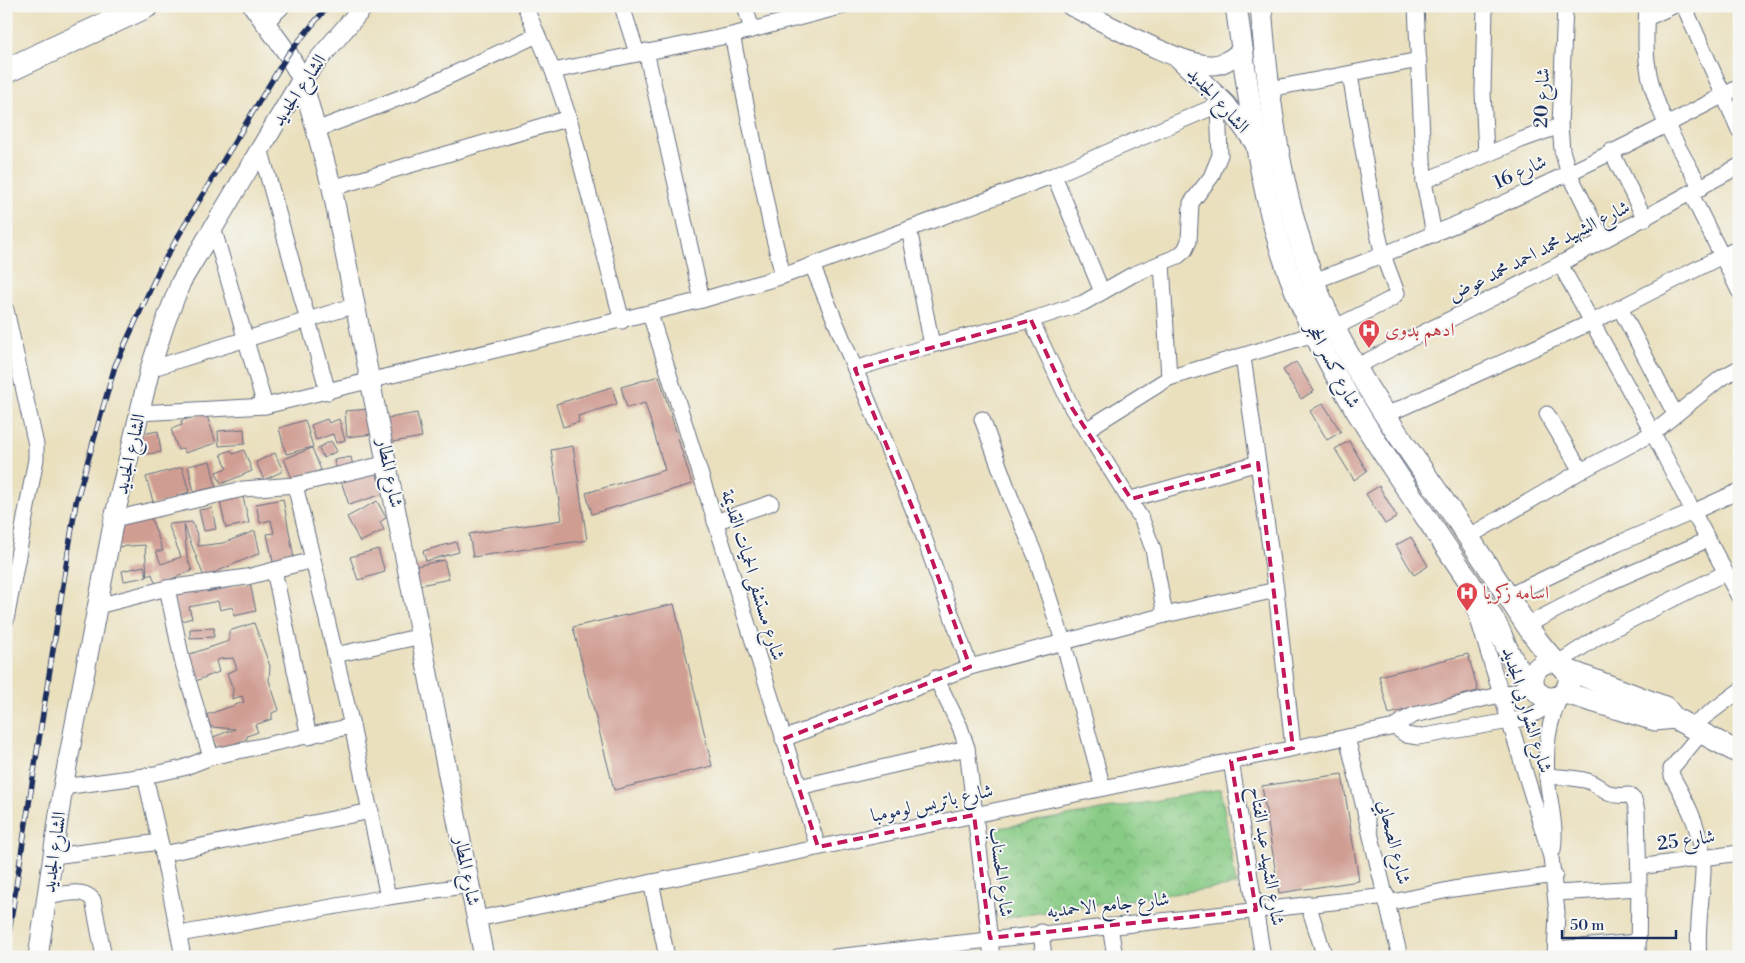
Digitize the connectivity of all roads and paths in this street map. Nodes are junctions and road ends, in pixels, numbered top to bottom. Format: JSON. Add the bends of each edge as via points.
{"nodes":[{"id":1,"x":146,"y":6,"type":"edge"},
{"id":2,"x":253,"y":6,"type":"edge"},
{"id":3,"x":280,"y":6,"type":"edge"},
{"id":4,"x":525,"y":6,"type":"edge"},
{"id":5,"x":622,"y":6,"type":"edge"},
{"id":6,"x":745,"y":6,"type":"edge"},
{"id":7,"x":844,"y":6,"type":"edge"},
{"id":8,"x":1071,"y":6,"type":"edge"},
{"id":9,"x":1236,"y":6,"type":"edge"},
{"id":10,"x":1261,"y":6,"type":"edge"},
{"id":11,"x":1416,"y":6,"type":"edge"},
{"id":12,"x":1485,"y":6,"type":"edge"},
{"id":13,"x":1565,"y":6,"type":"edge"},
{"id":14,"x":1673,"y":6,"type":"edge"},
{"id":15,"x":1684,"y":6,"type":"edge"},
{"id":16,"x":359,"y":8,"type":"edge"},
{"id":17,"x":1647,"y":12,"type":"edge"},
{"id":18,"x":109,"y":14,"type":"edge"},
{"id":19,"x":264,"y":22,"type":"junction"},
{"id":20,"x":752,"y":30,"type":"junction"},
{"id":21,"x":537,"y":35,"type":"junction"},
{"id":22,"x":732,"y":35,"type":"junction"},
{"id":23,"x":1243,"y":50,"type":"junction"},
{"id":24,"x":642,"y":52,"type":"junction"},
{"id":25,"x":1177,"y":57,"type":"junction"},
{"id":26,"x":1419,"y":60,"type":"junction"},
{"id":27,"x":6,"y":71,"type":"edge"},
{"id":28,"x":553,"y":71,"type":"junction"},
{"id":29,"x":1350,"y":74,"type":"junction"},
{"id":30,"x":302,"y":79,"type":"junction"},
{"id":31,"x":1739,"y":88,"type":"edge"},
{"id":32,"x":1270,"y":89,"type":"junction"},
{"id":33,"x":1724,"y":96,"type":"junction"},
{"id":34,"x":1217,"y":100,"type":"junction"},
{"id":35,"x":569,"y":118,"type":"junction"},
{"id":36,"x":1560,"y":126,"type":"junction"},
{"id":37,"x":1667,"y":126,"type":"junction"},
{"id":38,"x":316,"y":130,"type":"junction"},
{"id":39,"x":1739,"y":130,"type":"edge"},
{"id":40,"x":1256,"y":145,"type":"junction"},
{"id":41,"x":260,"y":148,"type":"junction"},
{"id":42,"x":1611,"y":151,"type":"junction"},
{"id":43,"x":1486,"y":154,"type":"junction"},
{"id":44,"x":1739,"y":166,"type":"edge"},
{"id":45,"x":1568,"y":171,"type":"junction"},
{"id":46,"x":1054,"y":175,"type":"junction"},
{"id":47,"x":1424,"y":181,"type":"junction"},
{"id":48,"x":332,"y":188,"type":"junction"},
{"id":49,"x":1696,"y":191,"type":"junction"},
{"id":50,"x":1645,"y":219,"type":"junction"},
{"id":51,"x":213,"y":227,"type":"junction"},
{"id":52,"x":909,"y":228,"type":"junction"},
{"id":53,"x":1434,"y":235,"type":"junction"},
{"id":54,"x":1603,"y":241,"type":"junction"},
{"id":55,"x":1739,"y":248,"type":"edge"},
{"id":56,"x":1383,"y":255,"type":"junction"},
{"id":57,"x":1722,"y":256,"type":"junction"},
{"id":58,"x":1162,"y":263,"type":"junction"},
{"id":59,"x":1560,"y":264,"type":"junction"},
{"id":60,"x":812,"y":265,"type":"junction"},
{"id":61,"x":783,"y":276,"type":"junction"},
{"id":62,"x":1314,"y":281,"type":"junction"},
{"id":63,"x":1739,"y":291,"type":"edge"},
{"id":64,"x":1102,"y":292,"type":"junction"},
{"id":65,"x":702,"y":300,"type":"junction"},
{"id":66,"x":356,"y":305,"type":"junction"},
{"id":67,"x":1620,"y":308,"type":"junction"},
{"id":68,"x":6,"y":310,"type":"edge"},
{"id":69,"x":650,"y":314,"type":"junction"},
{"id":70,"x":307,"y":320,"type":"junction"},
{"id":71,"x":1031,"y":320,"type":"junction"},
{"id":72,"x":622,"y":322,"type":"junction"},
{"id":73,"x":1592,"y":322,"type":"junction"},
{"id":74,"x":1334,"y":328,"type":"junction"},
{"id":75,"x":1314,"y":334,"type":"junction"},
{"id":76,"x":246,"y":338,"type":"junction"},
{"id":77,"x":932,"y":345,"type":"junction"},
{"id":78,"x":1243,"y":357,"type":"junction"},
{"id":79,"x":1355,"y":367,"type":"junction"},
{"id":80,"x":1739,"y":368,"type":"edge"},
{"id":81,"x":150,"y":369,"type":"junction"},
{"id":82,"x":855,"y":369,"type":"junction"},
{"id":83,"x":1169,"y":378,"type":"junction"},
{"id":84,"x":372,"y":381,"type":"junction"},
{"id":85,"x":328,"y":392,"type":"junction"},
{"id":86,"x":265,"y":406,"type":"junction"},
{"id":87,"x":139,"y":413,"type":"junction"},
{"id":88,"x":1547,"y":414,"type":"dead end"},
{"id":89,"x":1675,"y":414,"type":"junction"},
{"id":90,"x":1386,"y":415,"type":"junction"},
{"id":91,"x":982,"y":419,"type":"dead end"},
{"id":92,"x":1086,"y":430,"type":"junction"},
{"id":93,"x":1653,"y":433,"type":"junction"},
{"id":94,"x":388,"y":463,"type":"junction"},
{"id":95,"x":1258,"y":463,"type":"junction"},
{"id":96,"x":1582,"y":471,"type":"junction"},
{"id":97,"x":295,"y":485,"type":"junction"},
{"id":98,"x":1739,"y":491,"type":"edge"},
{"id":99,"x":1131,"y":499,"type":"junction"},
{"id":100,"x":771,"y":503,"type":"dead end"},
{"id":101,"x":1693,"y":512,"type":"junction"},
{"id":102,"x":114,"y":519,"type":"junction"},
{"id":103,"x":716,"y":522,"type":"junction"},
{"id":104,"x":1468,"y":537,"type":"junction"},
{"id":105,"x":1707,"y":540,"type":"junction"},
{"id":106,"x":313,"y":560,"type":"junction"},
{"id":107,"x":274,"y":570,"type":"junction"},
{"id":108,"x":1725,"y":573,"type":"junction"},
{"id":109,"x":1465,"y":575,"type":"junction"},
{"id":110,"x":166,"y":588,"type":"junction"},
{"id":111,"x":1276,"y":590,"type":"junction"},
{"id":112,"x":1508,"y":596,"type":"junction"},
{"id":113,"x":1739,"y":597,"type":"edge"},
{"id":114,"x":98,"y":606,"type":"junction"},
{"id":115,"x":1165,"y":615,"type":"junction"},
{"id":116,"x":6,"y":620,"type":"edge"},
{"id":117,"x":1527,"y":626,"type":"junction"},
{"id":118,"x":422,"y":636,"type":"junction"},
{"id":119,"x":1063,"y":641,"type":"junction"},
{"id":120,"x":335,"y":655,"type":"junction"},
{"id":121,"x":1560,"y":665,"type":"junction"},
{"id":122,"x":970,"y":667,"type":"junction"},
{"id":123,"x":936,"y":678,"type":"junction"},
{"id":124,"x":1532,"y":681,"type":"junction"},
{"id":125,"x":1739,"y":691,"type":"edge"},
{"id":126,"x":1502,"y":695,"type":"junction"},
{"id":127,"x":1558,"y":696,"type":"junction"},
{"id":128,"x":1510,"y":722,"type":"junction"},
{"id":129,"x":352,"y":726,"type":"junction"},
{"id":130,"x":1689,"y":726,"type":"junction"},
{"id":131,"x":1396,"y":727,"type":"junction"},
{"id":132,"x":309,"y":737,"type":"junction"},
{"id":133,"x":1347,"y":737,"type":"junction"},
{"id":134,"x":784,"y":739,"type":"junction"},
{"id":135,"x":967,"y":748,"type":"junction"},
{"id":136,"x":1293,"y":748,"type":"junction"},
{"id":137,"x":1739,"y":753,"type":"edge"},
{"id":138,"x":211,"y":757,"type":"junction"},
{"id":139,"x":1231,"y":761,"type":"junction"},
{"id":140,"x":145,"y":776,"type":"junction"},
{"id":141,"x":1547,"y":776,"type":"junction"},
{"id":142,"x":63,"y":787,"type":"junction"},
{"id":143,"x":798,"y":787,"type":"junction"},
{"id":144,"x":1103,"y":788,"type":"junction"},
{"id":145,"x":370,"y":811,"type":"junction"},
{"id":146,"x":974,"y":815,"type":"junction"},
{"id":147,"x":818,"y":847,"type":"junction"},
{"id":148,"x":161,"y":848,"type":"junction"},
{"id":149,"x":1739,"y":854,"type":"edge"},
{"id":150,"x":54,"y":856,"type":"junction"},
{"id":151,"x":1551,"y":857,"type":"junction"},
{"id":152,"x":1702,"y":858,"type":"junction"},
{"id":153,"x":1639,"y":867,"type":"junction"},
{"id":154,"x":1554,"y":875,"type":"junction"},
{"id":155,"x":652,"y":882,"type":"junction"},
{"id":156,"x":470,"y":885,"type":"junction"},
{"id":157,"x":1639,"y":888,"type":"junction"},
{"id":158,"x":1556,"y":893,"type":"junction"},
{"id":159,"x":47,"y":897,"type":"junction"},
{"id":160,"x":388,"y":897,"type":"junction"},
{"id":161,"x":1387,"y":899,"type":"junction"},
{"id":162,"x":1308,"y":904,"type":"junction"},
{"id":163,"x":1256,"y":910,"type":"junction"},
{"id":164,"x":477,"y":919,"type":"junction"},
{"id":165,"x":1110,"y":926,"type":"junction"},
{"id":166,"x":1041,"y":932,"type":"junction"},
{"id":167,"x":178,"y":934,"type":"junction"},
{"id":168,"x":990,"y":938,"type":"junction"},
{"id":169,"x":1638,"y":949,"type":"edge"},
{"id":170,"x":1555,"y":953,"type":"edge"},
{"id":171,"x":882,"y":954,"type":"edge"},
{"id":172,"x":38,"y":957,"type":"edge"},
{"id":173,"x":104,"y":957,"type":"edge"},
{"id":174,"x":183,"y":957,"type":"edge"},
{"id":175,"x":484,"y":957,"type":"edge"},
{"id":176,"x":667,"y":957,"type":"edge"},
{"id":177,"x":835,"y":957,"type":"edge"},
{"id":178,"x":992,"y":957,"type":"edge"},
{"id":179,"x":1044,"y":957,"type":"edge"},
{"id":180,"x":1115,"y":957,"type":"edge"},
{"id":181,"x":1263,"y":957,"type":"edge"},
{"id":182,"x":1325,"y":957,"type":"edge"},
{"id":183,"x":1400,"y":957,"type":"edge"},
{"id":184,"x":1699,"y":957,"type":"edge"}],
"edges":[{"from":1,"to":18,"type":"highway"},
{"from":2,"to":19,"type":"street","name":"شارع المطار"},
{"from":3,"to":19,"type":"street"},
{"from":4,"to":21,"type":"street"},
{"from":5,"to":24,"type":"street"},
{"from":6,"to":20,"type":"street"},
{"from":7,"to":20,"type":"street"},
{"from":8,"to":25,"type":"street","name":"الشارع الجديد"},
{"from":9,"to":23,"type":"main road","name":"شارع كسر الحجر"},
{"from":10,"to":32,"type":"main road","name":"شارع كسر الحجر"},
{"from":11,"to":26,"type":"street"},
{"from":12,"to":43,"type":"street","via":[[1483,92]]},
{"from":13,"to":36,"type":"street","name":"شارع 20"},
{"from":14,"to":17,"type":"street"},
{"from":15,"to":33,"type":"street"},
{"from":16,"to":30,"type":"street","name":"الشارع الجديد"},
{"from":17,"to":37,"type":"street","via":[[1647,61]]},
{"from":18,"to":27,"type":"highway"},
{"from":19,"to":30,"type":"street","name":"شارع المطار"},
{"from":20,"to":22,"type":"street"},
{"from":21,"to":28,"type":"street"},
{"from":21,"to":38,"type":"street","via":[[370,111]]},
{"from":22,"to":24,"type":"street"},
{"from":22,"to":61,"type":"street"},
{"from":23,"to":25,"type":"street","name":"الشارع الجديد","via":[[1226,62],[1213,65]]},
{"from":23,"to":40,"type":"main road","name":"شارع كسر الحجر"},
{"from":24,"to":28,"type":"street"},
{"from":24,"to":65,"type":"street"},
{"from":25,"to":34,"type":"street","name":"الشارع الجديد"},
{"from":26,"to":29,"type":"street"},
{"from":26,"to":47,"type":"street"},
{"from":28,"to":35,"type":"street"},
{"from":29,"to":32,"type":"street"},
{"from":29,"to":56,"type":"street"},
{"from":30,"to":38,"type":"street","name":"شارع المطار"},
{"from":30,"to":41,"type":"street","name":"الشارع الجديد"},
{"from":31,"to":33,"type":"street","name":"شارع 16"},
{"from":32,"to":62,"type":"main road","name":"شارع كسر الحجر","via":[[1286,186]]},
{"from":33,"to":37,"type":"street","name":"شارع 16"},
{"from":33,"to":39,"type":"street"},
{"from":34,"to":40,"type":"street","name":"الشارع الجديد"},
{"from":34,"to":46,"type":"street"},
{"from":34,"to":58,"type":"street","via":[[1221,139],[1217,166],[1191,203],[1189,241],[1185,250]]},
{"from":35,"to":48,"type":"street"},
{"from":35,"to":72,"type":"street"},
{"from":36,"to":43,"type":"street"},
{"from":36,"to":45,"type":"street","name":"شارع 20"},
{"from":37,"to":42,"type":"street","name":"شارع 16"},
{"from":37,"to":49,"type":"street"},
{"from":38,"to":48,"type":"street","name":"شارع المطار"},
{"from":40,"to":75,"type":"main road","name":"شارع كسر الحجر","via":[[1277,237]]},
{"from":41,"to":51,"type":"street","name":"الشارع الجديد"},
{"from":41,"to":70,"type":"street"},
{"from":42,"to":45,"type":"street","name":"شارع 16"},
{"from":42,"to":50,"type":"street"},
{"from":43,"to":47,"type":"street"},
{"from":44,"to":49,"type":"street","name":"شارع الشهيد محمد احمد محمد عوض"},
{"from":45,"to":53,"type":"street","name":"شارع 16"},
{"from":45,"to":54,"type":"street","name":"شارع 20"},
{"from":46,"to":52,"type":"street"},
{"from":46,"to":64,"type":"street"},
{"from":47,"to":53,"type":"street"},
{"from":48,"to":66,"type":"street","name":"شارع المطار"},
{"from":49,"to":50,"type":"street","name":"شارع الشهيد محمد احمد محمد عوض"},
{"from":49,"to":57,"type":"street"},
{"from":50,"to":54,"type":"street","name":"شارع الشهيد محمد احمد محمد عوض"},
{"from":51,"to":76,"type":"street"},
{"from":51,"to":81,"type":"street","name":"الشارع الجديد","via":[[172,302]]},
{"from":52,"to":60,"type":"street"},
{"from":52,"to":77,"type":"street"},
{"from":53,"to":56,"type":"street","name":"شارع 16"},
{"from":54,"to":59,"type":"street","name":"شارع الشهيد محمد احمد محمد عوض"},
{"from":55,"to":57,"type":"street"},
{"from":56,"to":62,"type":"street","name":"شارع 16"},
{"from":56,"to":74,"type":"street","via":[[1397,293]]},
{"from":57,"to":63,"type":"street"},
{"from":57,"to":67,"type":"street"},
{"from":58,"to":64,"type":"street"},
{"from":58,"to":83,"type":"street"},
{"from":59,"to":73,"type":"street"},
{"from":59,"to":79,"type":"street","name":"شارع الشهيد محمد احمد محمد عوض"},
{"from":60,"to":61,"type":"street"},
{"from":60,"to":82,"type":"street"},
{"from":61,"to":65,"type":"street"},
{"from":62,"to":74,"type":"main road","name":"شارع كسر الحجر"},
{"from":64,"to":71,"type":"street","via":[[1083,303]]},
{"from":65,"to":69,"type":"street"},
{"from":66,"to":70,"type":"street"},
{"from":66,"to":84,"type":"street","name":"شارع المطار"},
{"from":67,"to":73,"type":"street"},
{"from":67,"to":89,"type":"street"},
{"from":68,"to":116,"type":"street","via":[[36,445],[36,472]]},
{"from":69,"to":72,"type":"street"},
{"from":69,"to":103,"type":"street","name":"شارع مستشفى الحميات القديمة"},
{"from":70,"to":76,"type":"street"},
{"from":70,"to":85,"type":"street"},
{"from":71,"to":77,"type":"street"},
{"from":71,"to":92,"type":"street","via":[[1072,408]]},
{"from":72,"to":84,"type":"street"},
{"from":73,"to":90,"type":"street"},
{"from":73,"to":93,"type":"street"},
{"from":74,"to":79,"type":"main road","name":"شارع كسر الحجر"},
{"from":75,"to":78,"type":"street"},
{"from":75,"to":109,"type":"main road","name":"شارع كسر الحجر","via":[[1349,398]]},
{"from":76,"to":81,"type":"street"},
{"from":76,"to":86,"type":"street"},
{"from":77,"to":82,"type":"street"},
{"from":78,"to":83,"type":"street"},
{"from":78,"to":95,"type":"street"},
{"from":79,"to":90,"type":"main road","name":"شارع كسر الحجر"},
{"from":80,"to":89,"type":"street"},
{"from":81,"to":87,"type":"street","name":"الشارع الجديد"},
{"from":82,"to":122,"type":"street","via":[[920,526]]},
{"from":83,"to":92,"type":"street"},
{"from":84,"to":85,"type":"street"},
{"from":84,"to":94,"type":"street","name":"شارع المطار"},
{"from":85,"to":86,"type":"street"},
{"from":86,"to":87,"type":"street"},
{"from":87,"to":102,"type":"street","name":"الشارع الجديد"},
{"from":88,"to":96,"type":"street"},
{"from":89,"to":93,"type":"street"},
{"from":90,"to":104,"type":"main road","name":"شارع كسر الحجر"},
{"from":91,"to":119,"type":"street","via":[[1036,557]]},
{"from":92,"to":99,"type":"street"},
{"from":93,"to":96,"type":"street"},
{"from":93,"to":101,"type":"street"},
{"from":94,"to":97,"type":"street"},
{"from":94,"to":118,"type":"street","name":"شارع المطار"},
{"from":95,"to":99,"type":"street"},
{"from":95,"to":111,"type":"street"},
{"from":96,"to":104,"type":"street"},
{"from":97,"to":102,"type":"street","via":[[243,489]]},
{"from":97,"to":106,"type":"street"},
{"from":98,"to":101,"type":"street"},
{"from":99,"to":115,"type":"street","via":[[1153,549]]},
{"from":100,"to":103,"type":"street"},
{"from":101,"to":105,"type":"street"},
{"from":101,"to":112,"type":"street"},
{"from":102,"to":114,"type":"street","name":"الشارع الجديد"},
{"from":103,"to":134,"type":"street","name":"شارع مستشفى الحميات القديمة"},
{"from":104,"to":112,"type":"main road","name":"شارع كسر الحجر"},
{"from":105,"to":108,"type":"street"},
{"from":105,"to":117,"type":"street","via":[[1604,585]]},
{"from":106,"to":107,"type":"street"},
{"from":106,"to":120,"type":"street"},
{"from":107,"to":110,"type":"street"},
{"from":107,"to":132,"type":"street"},
{"from":108,"to":113,"type":"street"},
{"from":108,"to":121,"type":"street","via":[[1601,634]]},
{"from":109,"to":124,"type":"main road","name":"شارع كسر الحجر","via":[[1495,623],[1515,664]]},
{"from":109,"to":126,"type":"street","name":"شارع الشواربى الجديد"},
{"from":110,"to":114,"type":"street"},
{"from":110,"to":138,"type":"street","via":[[182,660]]},
{"from":111,"to":115,"type":"street"},
{"from":111,"to":136,"type":"street"},
{"from":112,"to":117,"type":"main road","name":"شارع كسر الحجر"},
{"from":114,"to":142,"type":"street","name":"الشارع الجديد"},
{"from":115,"to":119,"type":"street"},
{"from":117,"to":121,"type":"main road","name":"شارع كسر الحجر"},
{"from":118,"to":120,"type":"street"},
{"from":118,"to":156,"type":"street","name":"شارع المطار"},
{"from":119,"to":122,"type":"street"},
{"from":119,"to":144,"type":"street"},
{"from":120,"to":129,"type":"street"},
{"from":121,"to":124,"type":"main road","via":[[1540,665]]},
{"from":121,"to":127,"type":"main road","via":[[1570,681]]},
{"from":121,"to":130,"type":"main road","via":[[1665,707]]},
{"from":122,"to":123,"type":"street"},
{"from":123,"to":134,"type":"street"},
{"from":123,"to":135,"type":"street","name":"شارع الحسناب"},
{"from":124,"to":126,"type":"street","name":"شارع باتريس لومومبا","via":[[1517,691]]},
{"from":124,"to":127,"type":"main road","via":[[1537,692]]},
{"from":125,"to":130,"type":"street"},
{"from":126,"to":128,"type":"street","name":"شارع الشواربى الجديد"},
{"from":126,"to":131,"type":"street","name":"شارع باتريس لومومبا","via":[[1414,716]]},
{"from":127,"to":128,"type":"street","via":[[1537,714]]},
{"from":127,"to":130,"type":"main road"},
{"from":127,"to":141,"type":"street","name":"شارع الشواربى الجديد","via":[[1548,730]]},
{"from":128,"to":131,"type":"street","via":[[1418,736],[1406,734]]},
{"from":128,"to":151,"type":"street","name":"شارع الشواربى الجديد"},
{"from":129,"to":132,"type":"street"},
{"from":129,"to":145,"type":"street"},
{"from":130,"to":137,"type":"main road"},
{"from":130,"to":152,"type":"street","via":[[1671,769],[1696,824]]},
{"from":131,"to":133,"type":"street","name":"شارع باتريس لومومبا"},
{"from":132,"to":138,"type":"street"},
{"from":133,"to":136,"type":"street","name":"شارع باتريس لومومبا"},
{"from":133,"to":161,"type":"street","name":"شارع الصحابي"},
{"from":134,"to":143,"type":"street","name":"شارع مستشفى الحميات القديمة"},
{"from":135,"to":143,"type":"street"},
{"from":135,"to":146,"type":"street","name":"شارع الحسناب"},
{"from":136,"to":139,"type":"street","name":"شارع باتريس لومومبا"},
{"from":138,"to":140,"type":"street","via":[[183,768]]},
{"from":139,"to":144,"type":"street","name":"شارع باتريس لومومبا"},
{"from":139,"to":163,"type":"street","name":"شارع الشهيد عبد الفتاح"},
{"from":140,"to":142,"type":"street"},
{"from":140,"to":148,"type":"street"},
{"from":141,"to":151,"type":"street","name":"شارع الشواربى الجديد","via":[[1554,830]]},
{"from":141,"to":153,"type":"street","via":[[1584,780],[1601,791],[1616,796],[1629,795],[1637,810]]},
{"from":142,"to":150,"type":"street","name":"الشارع الجديد"},
{"from":143,"to":147,"type":"street","name":"شارع مستشفى الحميات القديمة"},
{"from":144,"to":146,"type":"street","name":"شارع باتريس لومومبا"},
{"from":145,"to":148,"type":"street"},
{"from":145,"to":160,"type":"street"},
{"from":146,"to":147,"type":"street","name":"شارع باتريس لومومبا"},
{"from":146,"to":168,"type":"street","name":"شارع الحسناب"},
{"from":147,"to":155,"type":"street","name":"شارع باتريس لومومبا"},
{"from":148,"to":150,"type":"street"},
{"from":148,"to":167,"type":"street"},
{"from":149,"to":152,"type":"street","name":"شارع 25"},
{"from":150,"to":159,"type":"street","name":"الشارع الجديد"},
{"from":151,"to":154,"type":"street","name":"شارع الشواربى الجديد"},
{"from":152,"to":153,"type":"street","name":"شارع 25"},
{"from":152,"to":184,"type":"street"},
{"from":153,"to":157,"type":"street"},
{"from":154,"to":158,"type":"street","name":"شارع الشواربى الجديد"},
{"from":154,"to":161,"type":"street","name":"شارع جامع الاحمديه"},
{"from":155,"to":164,"type":"street","name":"شارع باتريس لومومبا"},
{"from":155,"to":176,"type":"street"},
{"from":156,"to":160,"type":"street"},
{"from":156,"to":164,"type":"street","name":"شارع المطار"},
{"from":157,"to":158,"type":"street"},
{"from":157,"to":169,"type":"street"},
{"from":158,"to":170,"type":"street","name":"شارع الشواربى الجديد"},
{"from":159,"to":172,"type":"street","name":"الشارع الجديد"},
{"from":159,"to":173,"type":"street","via":[[79,893],[90,896]]},
{"from":160,"to":167,"type":"street"},
{"from":161,"to":162,"type":"street","name":"شارع جامع الاحمديه"},
{"from":161,"to":183,"type":"street","name":"شارع الصحابي"},
{"from":162,"to":163,"type":"street","name":"شارع جامع الاحمديه"},
{"from":162,"to":182,"type":"street"},
{"from":163,"to":165,"type":"street","name":"شارع جامع الاحمديه"},
{"from":163,"to":181,"type":"street","name":"شارع الشهيد عبد الفتاح"},
{"from":164,"to":175,"type":"street","name":"شارع المطار"},
{"from":165,"to":166,"type":"street","name":"شارع جامع الاحمديه"},
{"from":165,"to":180,"type":"street"},
{"from":166,"to":168,"type":"street","name":"شارع جامع الاحمديه"},
{"from":166,"to":179,"type":"street"},
{"from":167,"to":174,"type":"street"},
{"from":168,"to":171,"type":"street","name":"شارع جامع الاحمديه"},
{"from":168,"to":178,"type":"street","name":"شارع الحسناب"},
{"from":169,"to":170,"type":"street"},
{"from":171,"to":177,"type":"street","name":"شارع جامع الاحمديه"}]}
